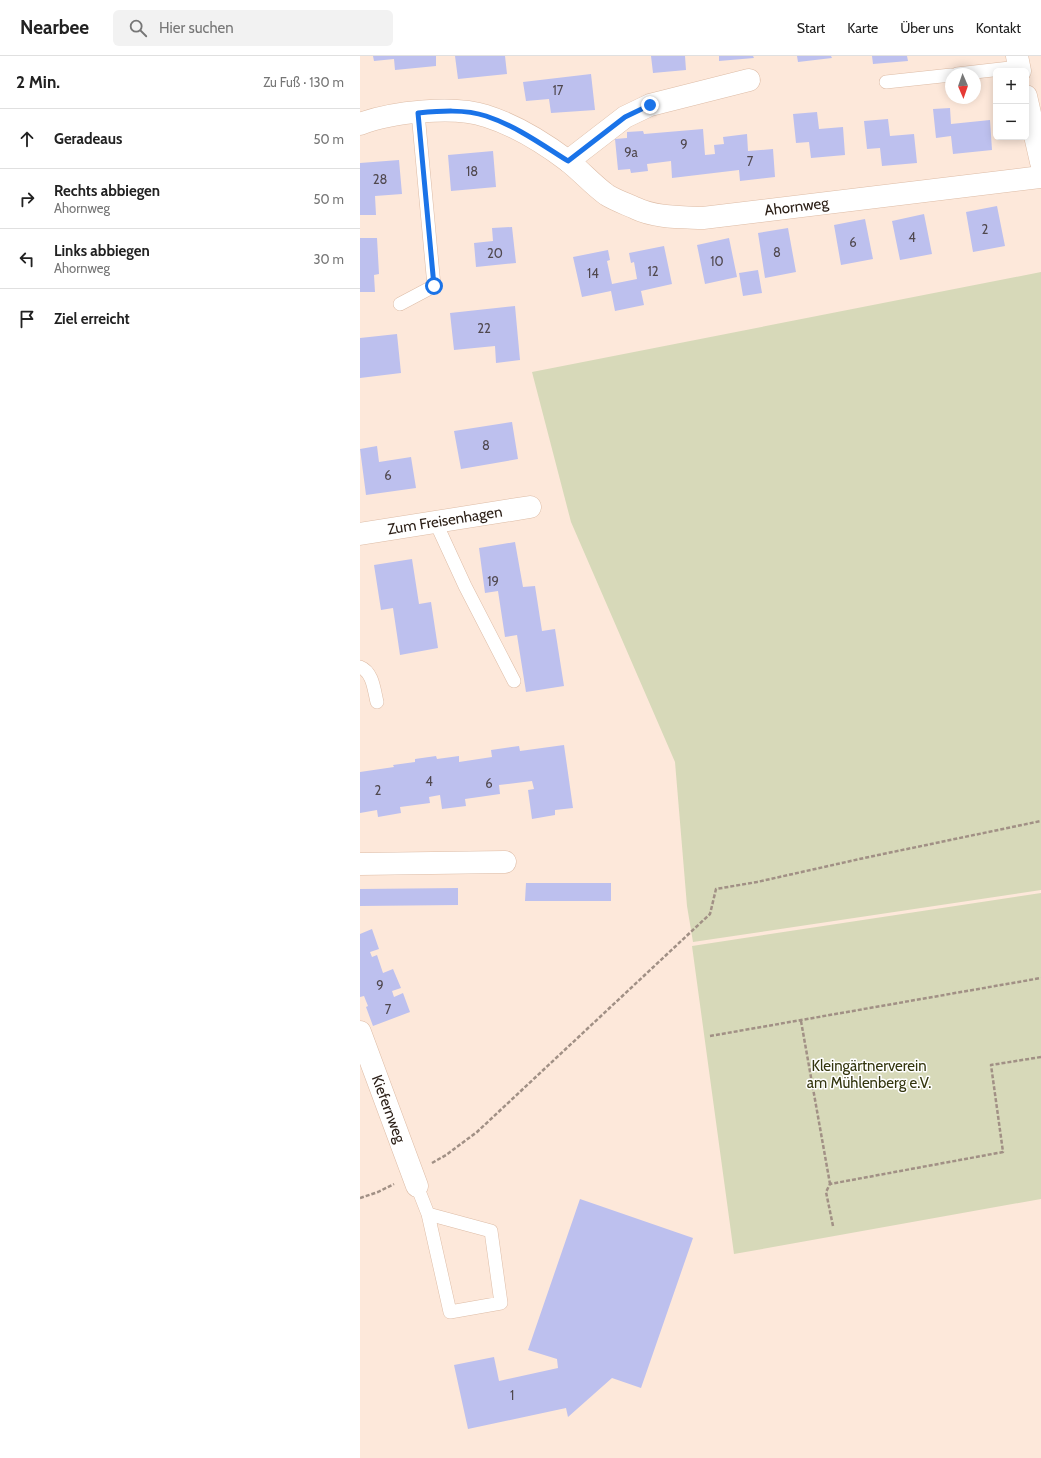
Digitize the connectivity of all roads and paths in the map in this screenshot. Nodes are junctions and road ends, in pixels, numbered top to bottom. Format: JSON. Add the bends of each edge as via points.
{"nodes":[{"id":1,"x":1019,"y":65,"type":"edge"},
{"id":2,"x":981,"y":70,"type":"edge"},
{"id":3,"x":945,"y":76,"type":"edge"},
{"id":4,"x":749,"y":80,"type":"dead end"},
{"id":5,"x":886,"y":82,"type":"dead end"},
{"id":6,"x":1028,"y":104,"type":"edge"},
{"id":7,"x":418,"y":113,"type":"junction"},
{"id":8,"x":361,"y":122,"type":"edge"},
{"id":9,"x":568,"y":161,"type":"junction"},
{"id":10,"x":1041,"y":162,"type":"edge"},
{"id":11,"x":1041,"y":177,"type":"edge"},
{"id":12,"x":400,"y":304,"type":"dead end"},
{"id":13,"x":530,"y":507,"type":"dead end"},
{"id":14,"x":436,"y":523,"type":"junction"},
{"id":15,"x":360,"y":534,"type":"edge"},
{"id":16,"x":360,"y":667,"type":"edge"},
{"id":17,"x":514,"y":681,"type":"dead end"},
{"id":18,"x":377,"y":702,"type":"dead end"},
{"id":19,"x":1041,"y":821,"type":"edge"},
{"id":20,"x":505,"y":862,"type":"dead end"},
{"id":21,"x":360,"y":864,"type":"edge"},
{"id":22,"x":1041,"y":978,"type":"edge"},
{"id":23,"x":801,"y":1021,"type":"junction"},
{"id":24,"x":360,"y":1032,"type":"edge"},
{"id":25,"x":710,"y":1036,"type":"dead end"},
{"id":26,"x":1041,"y":1057,"type":"edge"},
{"id":27,"x":415,"y":1180,"type":"junction"},
{"id":28,"x":830,"y":1184,"type":"junction"},
{"id":29,"x":360,"y":1198,"type":"edge"},
{"id":30,"x":428,"y":1214,"type":"junction"},
{"id":31,"x":833,"y":1226,"type":"dead end"}],
"edges":[{"from":1,"to":2,"type":"lane"},
{"from":3,"to":5,"type":"lane"},
{"from":4,"to":9,"type":"street","via":[[650,105],[625,117]]},
{"from":6,"to":10,"type":"street"},
{"from":7,"to":8,"type":"street","name":"Ahornweg","via":[[391,115]]},
{"from":7,"to":9,"type":"street","name":"Ahornweg","via":[[448,111],[485,115],[516,128]]},
{"from":7,"to":12,"type":"lane","via":[[434,286]]},
{"from":9,"to":11,"type":"street","name":"Ahornweg","via":[[608,195],[636,209],[663,216],[703,218]]},
{"from":13,"to":14,"type":"street","name":"Zum Freisenhagen"},
{"from":14,"to":15,"type":"street","name":"Zum Freisenhagen"},
{"from":14,"to":17,"type":"lane"},
{"from":16,"to":18,"type":"lane","via":[[371,679]]},
{"from":19,"to":27,"type":"path","via":[[716,889],[710,914],[477,1132]]},
{"from":20,"to":21,"type":"street"},
{"from":22,"to":23,"type":"path"},
{"from":23,"to":25,"type":"path"},
{"from":23,"to":28,"type":"path"},
{"from":24,"to":27,"type":"street","name":"Kiefernweg"},
{"from":26,"to":28,"type":"path","via":[[991,1065],[1003,1152]]},
{"from":27,"to":29,"type":"path"},
{"from":27,"to":30,"type":"lane"},
{"from":28,"to":31,"type":"path","via":[[826,1192]]},
{"from":30,"to":30,"type":"lane","via":[[450,1312],[501,1303],[491,1231]]}]}
